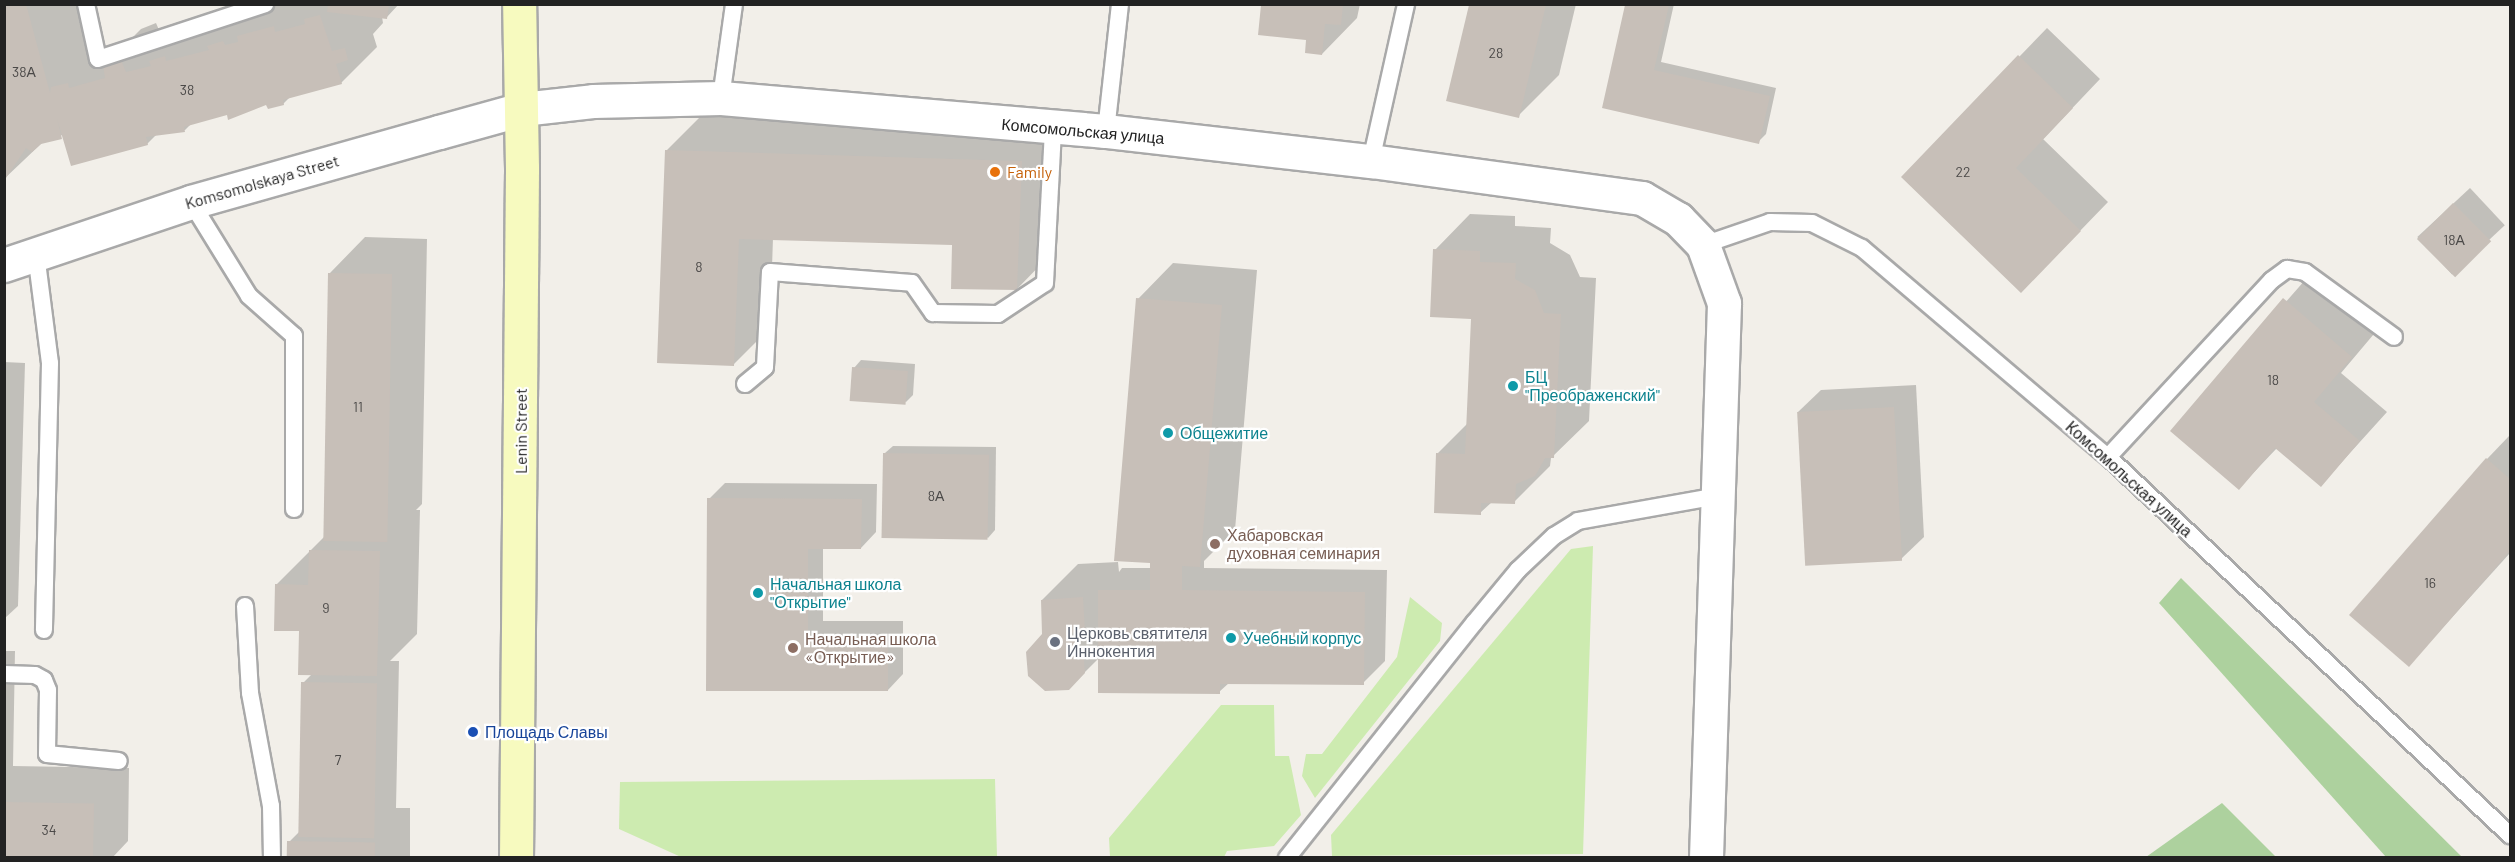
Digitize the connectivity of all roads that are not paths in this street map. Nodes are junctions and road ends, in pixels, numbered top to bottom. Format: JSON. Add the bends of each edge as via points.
{"nodes":[{"id":1,"x":86,"y":4,"type":"edge"},
{"id":2,"x":265,"y":4,"type":"edge"},
{"id":3,"x":519,"y":4,"type":"edge"},
{"id":4,"x":734,"y":4,"type":"edge"},
{"id":5,"x":1120,"y":4,"type":"edge"},
{"id":6,"x":1406,"y":4,"type":"edge"},
{"id":7,"x":721,"y":98,"type":"junction"},
{"id":8,"x":522,"y":109,"type":"junction"},
{"id":9,"x":1053,"y":129,"type":"junction"},
{"id":10,"x":1106,"y":131,"type":"junction"},
{"id":11,"x":1371,"y":161,"type":"junction"},
{"id":12,"x":191,"y":202,"type":"junction"},
{"id":13,"x":1704,"y":245,"type":"junction"},
{"id":14,"x":36,"y":254,"type":"junction"},
{"id":15,"x":4,"y":265,"type":"edge"},
{"id":16,"x":2394,"y":337,"type":"dead end"},
{"id":17,"x":745,"y":384,"type":"dead end"},
{"id":18,"x":2108,"y":457,"type":"junction"},
{"id":19,"x":1718,"y":496,"type":"junction"},
{"id":20,"x":294,"y":509,"type":"dead end"},
{"id":21,"x":245,"y":606,"type":"dead end"},
{"id":22,"x":44,"y":630,"type":"dead end"},
{"id":23,"x":4,"y":674,"type":"edge"},
{"id":24,"x":119,"y":761,"type":"dead end"},
{"id":25,"x":2511,"y":835,"type":"edge"},
{"id":26,"x":272,"y":858,"type":"edge"},
{"id":27,"x":516,"y":858,"type":"edge"},
{"id":28,"x":1287,"y":858,"type":"edge"},
{"id":29,"x":1706,"y":858,"type":"edge"}],
"edges":[{"from":1,"to":2,"type":"lane","via":[[98,59]]},
{"from":3,"to":8,"type":"main road","name":"Lenin Street"},
{"from":4,"to":7,"type":"lane"},
{"from":5,"to":10,"type":"lane"},
{"from":6,"to":11,"type":"lane"},
{"from":7,"to":8,"type":"street","name":"Комсомольская улица","via":[[593,101]]},
{"from":7,"to":9,"type":"street","name":"Комсомольская улица"},
{"from":8,"to":12,"type":"street","name":"Komsomolskaya Street"},
{"from":8,"to":27,"type":"main road","name":"Lenin Street"},
{"from":9,"to":10,"type":"street","name":"Комсомольская улица"},
{"from":9,"to":17,"type":"lane","via":[[1045,283],[998,314],[933,313],[912,283],[770,272],[765,367]]},
{"from":10,"to":11,"type":"street","name":"Комсомольская улица"},
{"from":11,"to":13,"type":"street","name":"Комсомольская улица","via":[[1642,198],[1678,219]]},
{"from":12,"to":14,"type":"street","name":"Komsomolskaya Street"},
{"from":12,"to":20,"type":"lane","via":[[249,296],[294,336]]},
{"from":13,"to":18,"type":"lane","name":"Комсомольская улица","via":[[1770,222],[1812,223],[1862,248]]},
{"from":13,"to":19,"type":"street","via":[[1724,303]]},
{"from":14,"to":15,"type":"street","name":"Komsomolskaya Street"},
{"from":14,"to":22,"type":"lane","via":[[50,363]]},
{"from":16,"to":18,"type":"lane","via":[[2306,272],[2287,269],[2272,280]]},
{"from":18,"to":25,"type":"lane","name":"Комсомольская улица"},
{"from":19,"to":28,"type":"lane","via":[[1578,521],[1554,536],[1518,570],[1481,614]]},
{"from":19,"to":29,"type":"street"},
{"from":21,"to":26,"type":"lane","via":[[250,693],[271,806]]},
{"from":23,"to":24,"type":"lane","via":[[35,675],[44,680],[48,690],[47,754]]}]}
